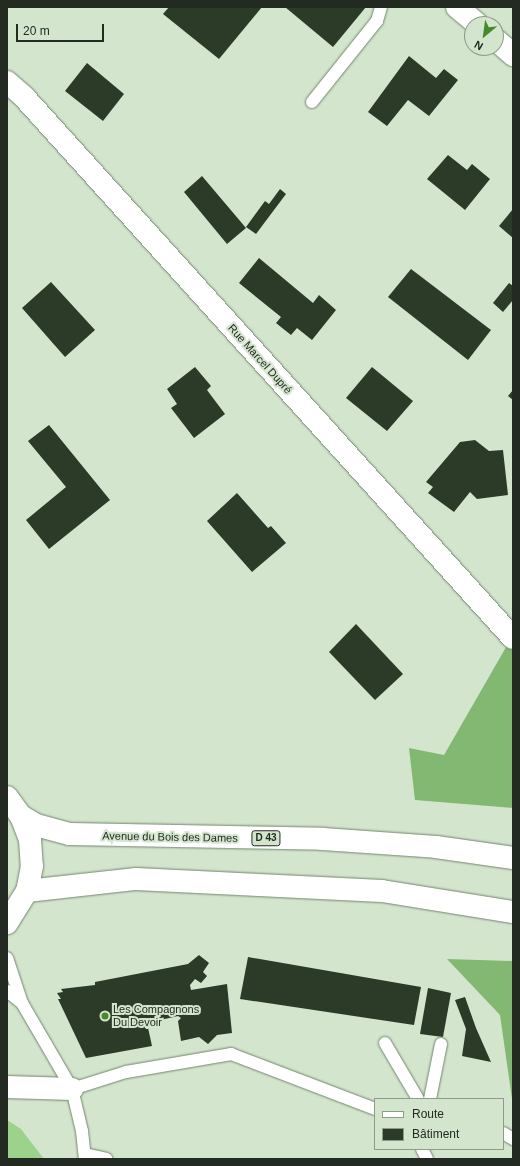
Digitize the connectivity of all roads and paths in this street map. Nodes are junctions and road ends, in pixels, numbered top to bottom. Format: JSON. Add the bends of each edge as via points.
{"nodes":[{"id":1,"x":381,"y":7,"type":"edge"},
{"id":2,"x":457,"y":7,"type":"edge"},
{"id":3,"x":468,"y":16,"type":"edge"},
{"id":4,"x":504,"y":47,"type":"edge"},
{"id":5,"x":513,"y":55,"type":"edge"},
{"id":6,"x":7,"y":82,"type":"edge"},
{"id":7,"x":312,"y":102,"type":"dead end"},
{"id":8,"x":513,"y":638,"type":"edge"},
{"id":9,"x":7,"y":797,"type":"edge"},
{"id":10,"x":21,"y":816,"type":"junction"},
{"id":11,"x":513,"y":858,"type":"edge"},
{"id":12,"x":27,"y":891,"type":"junction"},
{"id":13,"x":513,"y":912,"type":"edge"},
{"id":14,"x":7,"y":923,"type":"edge"},
{"id":15,"x":7,"y":958,"type":"edge"},
{"id":16,"x":7,"y":991,"type":"edge"},
{"id":17,"x":22,"y":1003,"type":"junction"},
{"id":18,"x":385,"y":1043,"type":"dead end"},
{"id":19,"x":441,"y":1044,"type":"dead end"},
{"id":20,"x":7,"y":1087,"type":"edge"},
{"id":21,"x":72,"y":1089,"type":"junction"},
{"id":22,"x":417,"y":1098,"type":"edge"},
{"id":23,"x":430,"y":1098,"type":"edge"},
{"id":24,"x":374,"y":1109,"type":"edge"},
{"id":25,"x":504,"y":1134,"type":"edge"},
{"id":26,"x":513,"y":1139,"type":"edge"},
{"id":27,"x":422,"y":1150,"type":"edge"},
{"id":28,"x":85,"y":1156,"type":"edge"},
{"id":29,"x":106,"y":1159,"type":"edge"},
{"id":30,"x":427,"y":1159,"type":"edge"}],
"edges":[{"from":1,"to":7,"type":"lane","via":[[377,21]]},
{"from":2,"to":3,"type":"main road"},
{"from":4,"to":5,"type":"main road"},
{"from":6,"to":8,"type":"main road","name":"Rue Marcel Dupré","via":[[24,97]]},
{"from":9,"to":10,"type":"main road"},
{"from":10,"to":11,"type":"main road","name":"Avenue du Bois des Dames","number":"D 43","via":[[36,825],[70,834],[323,839],[436,847]]},
{"from":10,"to":12,"type":"main road","via":[[30,840],[32,866]]},
{"from":12,"to":13,"type":"main road","via":[[136,879],[382,891]]},
{"from":12,"to":14,"type":"main road"},
{"from":15,"to":17,"type":"lane"},
{"from":16,"to":17,"type":"lane"},
{"from":17,"to":21,"type":"lane"},
{"from":18,"to":22,"type":"lane"},
{"from":19,"to":23,"type":"lane"},
{"from":20,"to":21,"type":"main road"},
{"from":21,"to":24,"type":"lane","via":[[126,1072],[231,1054]]},
{"from":21,"to":28,"type":"lane"},
{"from":25,"to":26,"type":"lane"},
{"from":27,"to":30,"type":"lane"},
{"from":28,"to":29,"type":"lane"}]}
